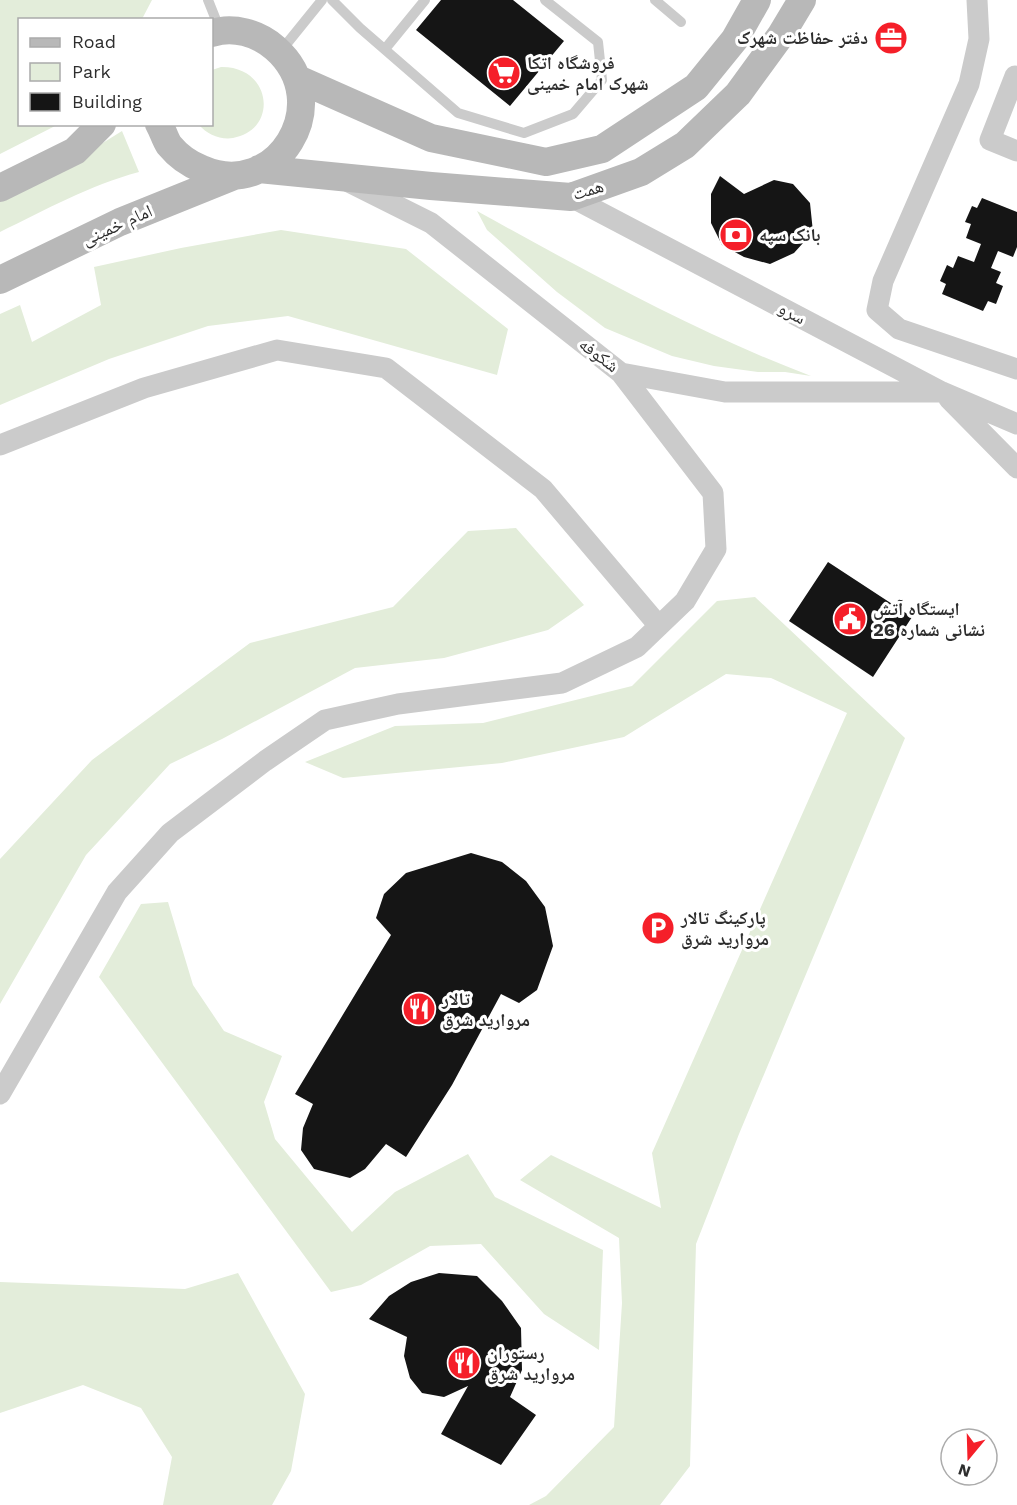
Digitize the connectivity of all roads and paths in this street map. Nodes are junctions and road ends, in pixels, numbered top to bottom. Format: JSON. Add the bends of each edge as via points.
{"nodes":[{"id":1,"x":208,"y":0,"type":"edge"},
{"id":2,"x":322,"y":0,"type":"edge"},
{"id":3,"x":332,"y":0,"type":"edge"},
{"id":4,"x":424,"y":0,"type":"edge"},
{"id":5,"x":545,"y":0,"type":"edge"},
{"id":6,"x":655,"y":0,"type":"edge"},
{"id":7,"x":757,"y":0,"type":"edge"},
{"id":8,"x":802,"y":0,"type":"edge"},
{"id":9,"x":976,"y":0,"type":"edge"},
{"id":10,"x":212,"y":18,"type":"edge"},
{"id":11,"x":681,"y":22,"type":"dead end"},
{"id":12,"x":216,"y":32,"type":"edge"},
{"id":13,"x":385,"y":49,"type":"junction"},
{"id":14,"x":280,"y":52,"type":"junction"},
{"id":15,"x":1017,"y":77,"type":"edge"},
{"id":16,"x":298,"y":79,"type":"junction"},
{"id":17,"x":100,"y":126,"type":"edge"},
{"id":18,"x":160,"y":126,"type":"edge"},
{"id":19,"x":1017,"y":151,"type":"edge"},
{"id":20,"x":248,"y":172,"type":"junction"},
{"id":21,"x":340,"y":177,"type":"junction"},
{"id":22,"x":0,"y":188,"type":"edge"},
{"id":23,"x":571,"y":197,"type":"junction"},
{"id":24,"x":0,"y":280,"type":"edge"},
{"id":25,"x":1017,"y":369,"type":"edge"},
{"id":26,"x":621,"y":373,"type":"junction"},
{"id":27,"x":942,"y":392,"type":"junction"},
{"id":28,"x":1017,"y":424,"type":"edge"},
{"id":29,"x":0,"y":445,"type":"edge"},
{"id":30,"x":1017,"y":468,"type":"edge"},
{"id":31,"x":659,"y":626,"type":"junction"},
{"id":32,"x":0,"y":1094,"type":"edge"}],
"edges":[{"from":1,"to":10,"type":"lane"},
{"from":2,"to":14,"type":"lane"},
{"from":3,"to":13,"type":"lane"},
{"from":4,"to":13,"type":"lane"},
{"from":5,"to":13,"type":"lane","via":[[598,42],[602,81],[573,114],[524,133],[458,113]]},
{"from":6,"to":11,"type":"lane"},
{"from":7,"to":16,"type":"main road","name":"همت","via":[[735,39],[696,87],[602,148],[546,162],[431,138]]},
{"from":8,"to":23,"type":"main road","name":"همت","via":[[738,94],[686,145],[641,172]]},
{"from":9,"to":25,"type":"street","via":[[979,39],[969,84],[883,281],[877,310],[899,329]]},
{"from":12,"to":14,"type":"main road","via":[[244,31]]},
{"from":14,"to":16,"type":"main road"},
{"from":15,"to":19,"type":"street","via":[[990,140]]},
{"from":16,"to":20,"type":"main road","via":[[302,103],[292,139],[278,157]]},
{"from":17,"to":22,"type":"main road","via":[[75,151]]},
{"from":18,"to":20,"type":"main road","name":"همت","via":[[170,145],[188,163],[211,173]]},
{"from":20,"to":21,"type":"main road","name":"همت"},
{"from":20,"to":24,"type":"main road","name":"امام خمینی","via":[[120,222]]},
{"from":21,"to":23,"type":"main road","name":"همت"},
{"from":21,"to":26,"type":"street","name":"شکوفه","via":[[431,223]]},
{"from":23,"to":27,"type":"street","name":"سرو"},
{"from":26,"to":27,"type":"street","name":"شکوفه","via":[[725,392]]},
{"from":26,"to":31,"type":"street","via":[[713,493],[716,549],[685,601]]},
{"from":27,"to":28,"type":"street","name":"سرو"},
{"from":27,"to":30,"type":"street"},
{"from":29,"to":31,"type":"street","via":[[144,388],[277,350],[386,368],[543,489]]},
{"from":31,"to":32,"type":"street","via":[[637,647],[562,683],[398,704],[325,720],[265,761],[170,834],[117,892]]}]}
